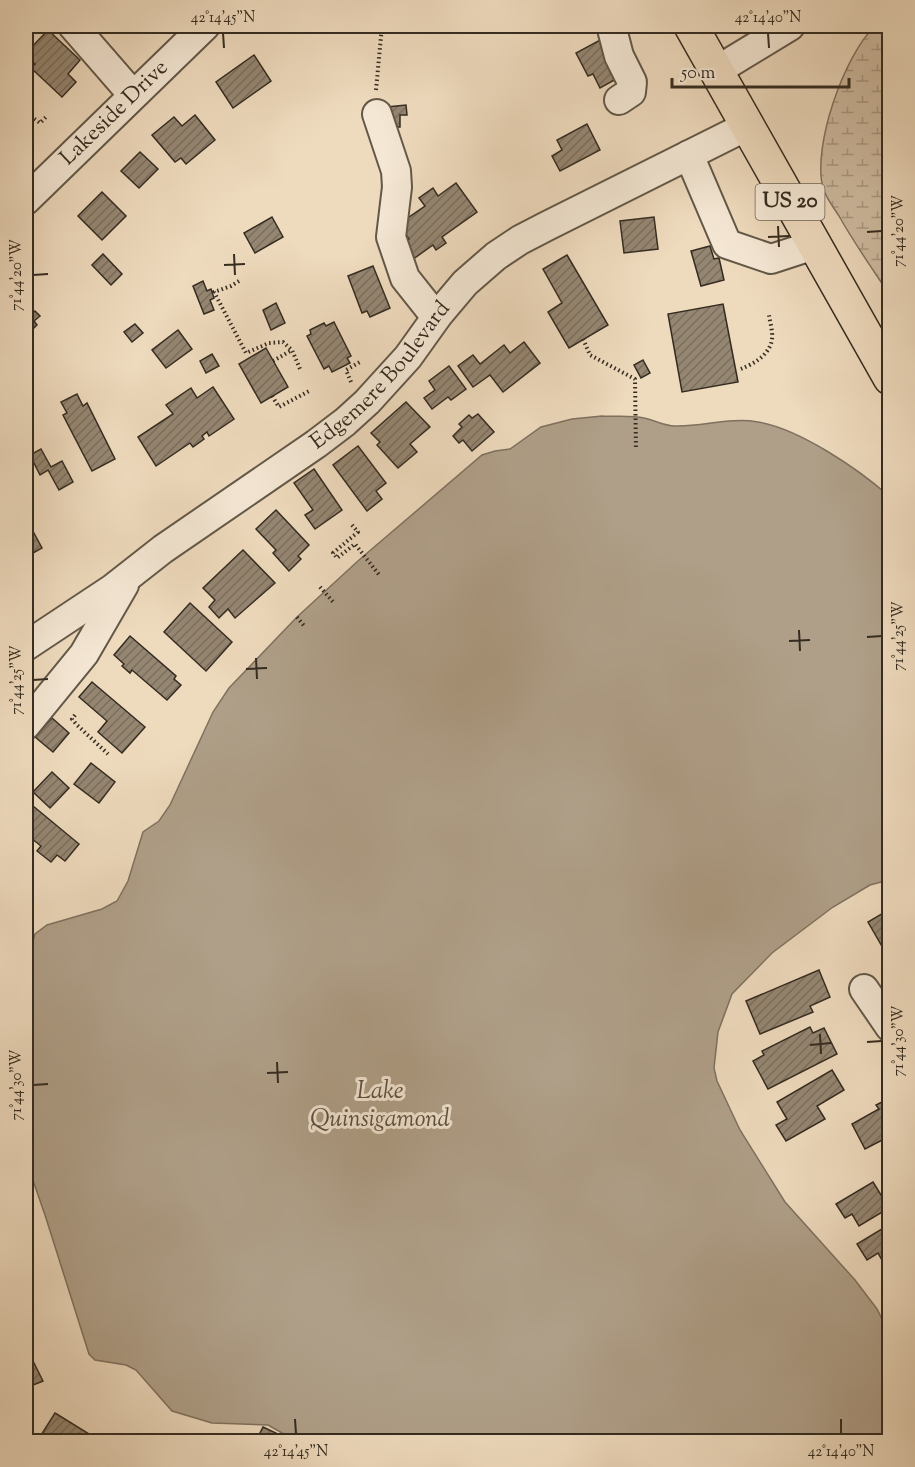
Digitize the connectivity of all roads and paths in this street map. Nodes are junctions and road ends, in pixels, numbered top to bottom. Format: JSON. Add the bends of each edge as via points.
{"nodes":[{"id":1,"x":73,"y":26,"type":"edge"},
{"id":2,"x":205,"y":26,"type":"edge"},
{"id":3,"x":382,"y":26,"type":"edge"},
{"id":4,"x":613,"y":26,"type":"edge"},
{"id":5,"x":691,"y":26,"type":"edge"},
{"id":6,"x":790,"y":26,"type":"edge"},
{"id":7,"x":716,"y":71,"type":"junction"},
{"id":8,"x":133,"y":95,"type":"junction"},
{"id":9,"x":619,"y":100,"type":"dead end"},
{"id":10,"x":377,"y":114,"type":"joint"},
{"id":11,"x":26,"y":117,"type":"edge"},
{"id":12,"x":46,"y":117,"type":"dead end"},
{"id":13,"x":747,"y":126,"type":"junction"},
{"id":14,"x":689,"y":154,"type":"junction"},
{"id":15,"x":26,"y":200,"type":"edge"},
{"id":16,"x":814,"y":245,"type":"junction"},
{"id":17,"x":239,"y":281,"type":"dead end"},
{"id":18,"x":770,"y":315,"type":"dead end"},
{"id":19,"x":436,"y":317,"type":"junction"},
{"id":20,"x":583,"y":339,"type":"dead end"},
{"id":21,"x":292,"y":350,"type":"junction"},
{"id":22,"x":273,"y":361,"type":"dead end"},
{"id":23,"x":360,"y":362,"type":"dead end"},
{"id":24,"x":300,"y":369,"type":"dead end"},
{"id":25,"x":741,"y":369,"type":"dead end"},
{"id":26,"x":890,"y":378,"type":"edge"},
{"id":27,"x":352,"y":384,"type":"dead end"},
{"id":28,"x":311,"y":390,"type":"dead end"},
{"id":29,"x":272,"y":396,"type":"dead end"},
{"id":30,"x":636,"y":450,"type":"dead end"},
{"id":31,"x":352,"y":525,"type":"dead end"},
{"id":32,"x":129,"y":576,"type":"junction"},
{"id":33,"x":380,"y":576,"type":"dead end"},
{"id":34,"x":320,"y":587,"type":"dead end"},
{"id":35,"x":334,"y":603,"type":"dead end"},
{"id":36,"x":297,"y":617,"type":"dead end"},
{"id":37,"x":305,"y":627,"type":"dead end"},
{"id":38,"x":26,"y":646,"type":"edge"},
{"id":39,"x":75,"y":715,"type":"dead end"},
{"id":40,"x":26,"y":725,"type":"edge"},
{"id":41,"x":108,"y":754,"type":"dead end"},
{"id":42,"x":864,"y":989,"type":"dead end"},
{"id":43,"x":890,"y":1027,"type":"edge"}],
"edges":[{"from":1,"to":8,"type":"street"},
{"from":2,"to":8,"type":"street","name":"Lakeside Drive"},
{"from":3,"to":10,"type":"path"},
{"from":4,"to":9,"type":"street","via":[[619,56],[632,82],[631,92]]},
{"from":5,"to":7,"type":"main road","number":"US 20"},
{"from":6,"to":7,"type":"street"},
{"from":7,"to":13,"type":"main road","number":"US 20"},
{"from":8,"to":15,"type":"street","name":"Lakeside Drive"},
{"from":10,"to":19,"type":"street","via":[[396,171],[391,237],[405,278]]},
{"from":11,"to":12,"type":"path","via":[[40,123]]},
{"from":13,"to":14,"type":"street","name":"Edgemere Boulevard"},
{"from":13,"to":16,"type":"main road","number":"US 20"},
{"from":14,"to":16,"type":"street","via":[[726,244],[771,259]]},
{"from":14,"to":19,"type":"street","name":"Edgemere Boulevard","via":[[520,240],[480,269]]},
{"from":16,"to":26,"type":"main road","number":"US 20"},
{"from":17,"to":21,"type":"path","via":[[214,292],[246,353],[269,343],[283,342]]},
{"from":18,"to":25,"type":"path","via":[[772,340],[756,363]]},
{"from":19,"to":32,"type":"street","name":"Edgemere Boulevard","via":[[408,357],[345,422]]},
{"from":20,"to":30,"type":"path","via":[[590,355],[635,379]]},
{"from":21,"to":22,"type":"path"},
{"from":21,"to":24,"type":"path"},
{"from":23,"to":27,"type":"path","via":[[346,370]]},
{"from":28,"to":29,"type":"path","via":[[279,407]]},
{"from":31,"to":33,"type":"path","via":[[358,532],[333,553],[337,558],[355,544]]},
{"from":32,"to":38,"type":"street","name":"Edgemere Boulevard"},
{"from":32,"to":40,"type":"street","via":[[84,654]]},
{"from":34,"to":35,"type":"path"},
{"from":36,"to":37,"type":"path"},
{"from":39,"to":41,"type":"path","via":[[72,719],[76,724]]},
{"from":42,"to":43,"type":"street"}]}
